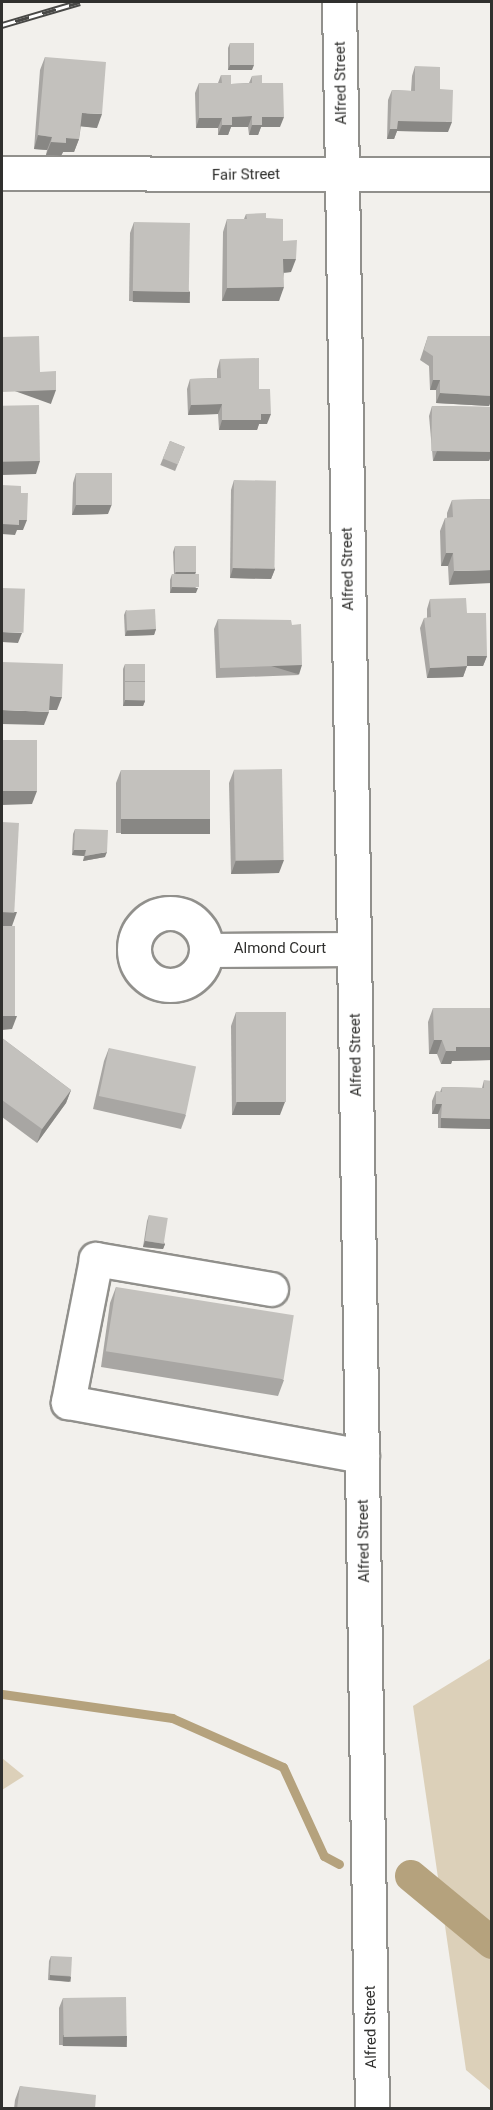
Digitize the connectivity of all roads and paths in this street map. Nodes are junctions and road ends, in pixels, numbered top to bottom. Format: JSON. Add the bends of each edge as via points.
{"nodes":[{"id":1,"x":339,"y":2,"type":"edge"},
{"id":2,"x":2,"y":173,"type":"edge"},
{"id":3,"x":342,"y":174,"type":"junction"},
{"id":4,"x":492,"y":174,"type":"edge"},
{"id":5,"x":354,"y":949,"type":"junction"},
{"id":6,"x":207,"y":950,"type":"dead end"},
{"id":7,"x":271,"y":1289,"type":"dead end"},
{"id":8,"x":362,"y":1456,"type":"junction"},
{"id":9,"x":372,"y":2109,"type":"edge"}],
"edges":[{"from":1,"to":3,"type":"main road","name":"Alfred Street"},
{"from":2,"to":3,"type":"main road","name":"Fair Street"},
{"from":3,"to":4,"type":"main road","name":"Fair Street"},
{"from":3,"to":5,"type":"main road","name":"Alfred Street"},
{"from":5,"to":6,"type":"main road","name":"Almond Court"},
{"from":5,"to":8,"type":"main road","name":"Alfred Street"},
{"from":7,"to":8,"type":"main road","via":[[96,1259],[68,1402]]},
{"from":8,"to":9,"type":"main road","name":"Alfred Street"}]}
